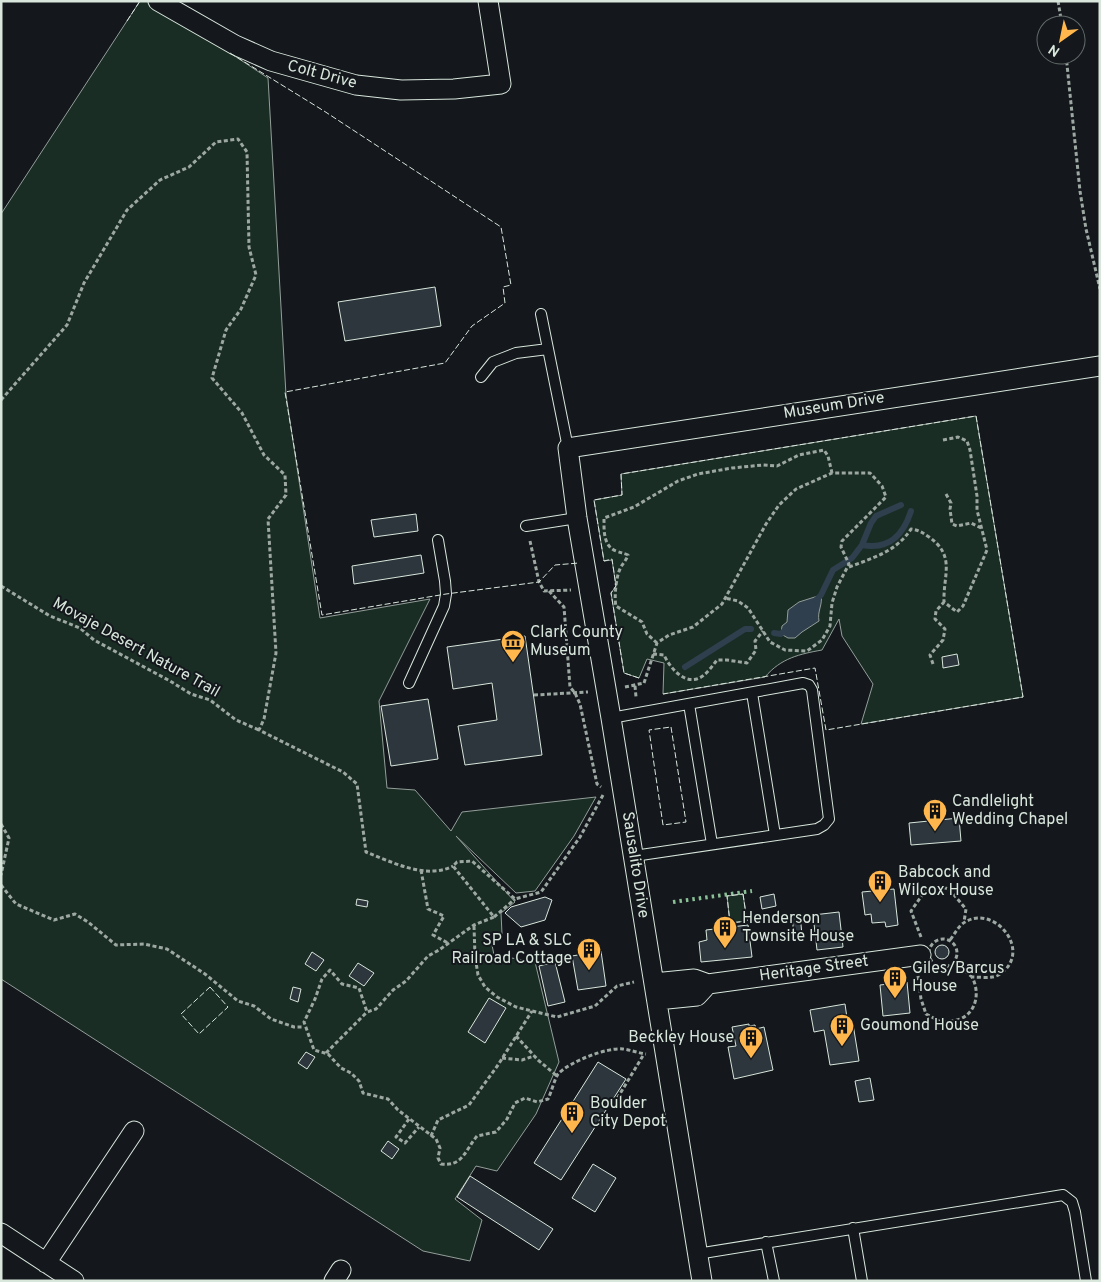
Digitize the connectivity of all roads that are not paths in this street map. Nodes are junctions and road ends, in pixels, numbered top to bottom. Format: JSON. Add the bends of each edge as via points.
{"nodes":[{"id":1,"x":158,"y":1,"type":"edge"},
{"id":2,"x":488,"y":1,"type":"edge"},
{"id":3,"x":540,"y":314,"type":"dead end"},
{"id":4,"x":548,"y":349,"type":"junction"},
{"id":5,"x":1100,"y":366,"type":"edge"},
{"id":6,"x":481,"y":377,"type":"dead end"},
{"id":7,"x":568,"y":448,"type":"junction"},
{"id":8,"x":577,"y":518,"type":"junction"},
{"id":9,"x":526,"y":526,"type":"road end"},
{"id":10,"x":438,"y":540,"type":"dead end"},
{"id":11,"x":409,"y":683,"type":"dead end"},
{"id":12,"x":752,"y":692,"type":"junction"},
{"id":13,"x":688,"y":704,"type":"junction"},
{"id":14,"x":611,"y":718,"type":"junction"},
{"id":15,"x":775,"y":835,"type":"junction"},
{"id":16,"x":712,"y":844,"type":"junction"},
{"id":17,"x":634,"y":856,"type":"junction"},
{"id":18,"x":922,"y":947,"type":"road end"},
{"id":19,"x":655,"y":986,"type":"junction"},
{"id":20,"x":134,"y":1131,"type":"dead end"},
{"id":21,"x":852,"y":1228,"type":"junction"},
{"id":22,"x":1,"y":1233,"type":"edge"},
{"id":23,"x":766,"y":1242,"type":"junction"},
{"id":24,"x":697,"y":1254,"type":"junction"},
{"id":25,"x":46,"y":1263,"type":"junction"},
{"id":26,"x":74,"y":1281,"type":"edge"},
{"id":27,"x":702,"y":1281,"type":"edge"},
{"id":28,"x":774,"y":1281,"type":"edge"},
{"id":29,"x":862,"y":1281,"type":"edge"},
{"id":30,"x":1086,"y":1281,"type":"edge"}],
"edges":[{"from":1,"to":2,"type":"street","name":"Colt Drive","via":[[235,45],[271,61],[356,85],[401,90],[501,84]]},
{"from":3,"to":4,"type":"lane"},
{"from":4,"to":6,"type":"lane","via":[[516,353],[493,362]]},
{"from":4,"to":7,"type":"lane"},
{"from":5,"to":7,"type":"street","name":"Museum Drive"},
{"from":7,"to":8,"type":"street","name":"Sausalito Drive"},
{"from":8,"to":9,"type":"lane"},
{"from":8,"to":14,"type":"street","name":"Sausalito Drive"},
{"from":10,"to":11,"type":"lane","via":[[446,580],[444,606]]},
{"from":12,"to":13,"type":"lane"},
{"from":12,"to":15,"type":"lane"},
{"from":12,"to":15,"type":"lane","via":[[803,683],[812,690],[829,818],[817,829]]},
{"from":13,"to":14,"type":"lane"},
{"from":13,"to":16,"type":"lane"},
{"from":14,"to":17,"type":"street","name":"Sausalito Drive"},
{"from":15,"to":16,"type":"lane"},
{"from":16,"to":17,"type":"lane"},
{"from":17,"to":19,"type":"street","name":"Sausalito Drive"},
{"from":18,"to":19,"type":"street","name":"Heritage Street","via":[[708,984],[697,996]]},
{"from":19,"to":24,"type":"street","name":"Sausalito Drive"},
{"from":20,"to":25,"type":"street"},
{"from":21,"to":23,"type":"lane"},
{"from":21,"to":29,"type":"lane"},
{"from":21,"to":30,"type":"lane","via":[[1062,1195],[1072,1202],[1075,1212]]},
{"from":22,"to":25,"type":"street"},
{"from":23,"to":24,"type":"lane"},
{"from":23,"to":28,"type":"lane"},
{"from":24,"to":27,"type":"street","name":"Sausalito Drive"},
{"from":25,"to":26,"type":"street"}]}
